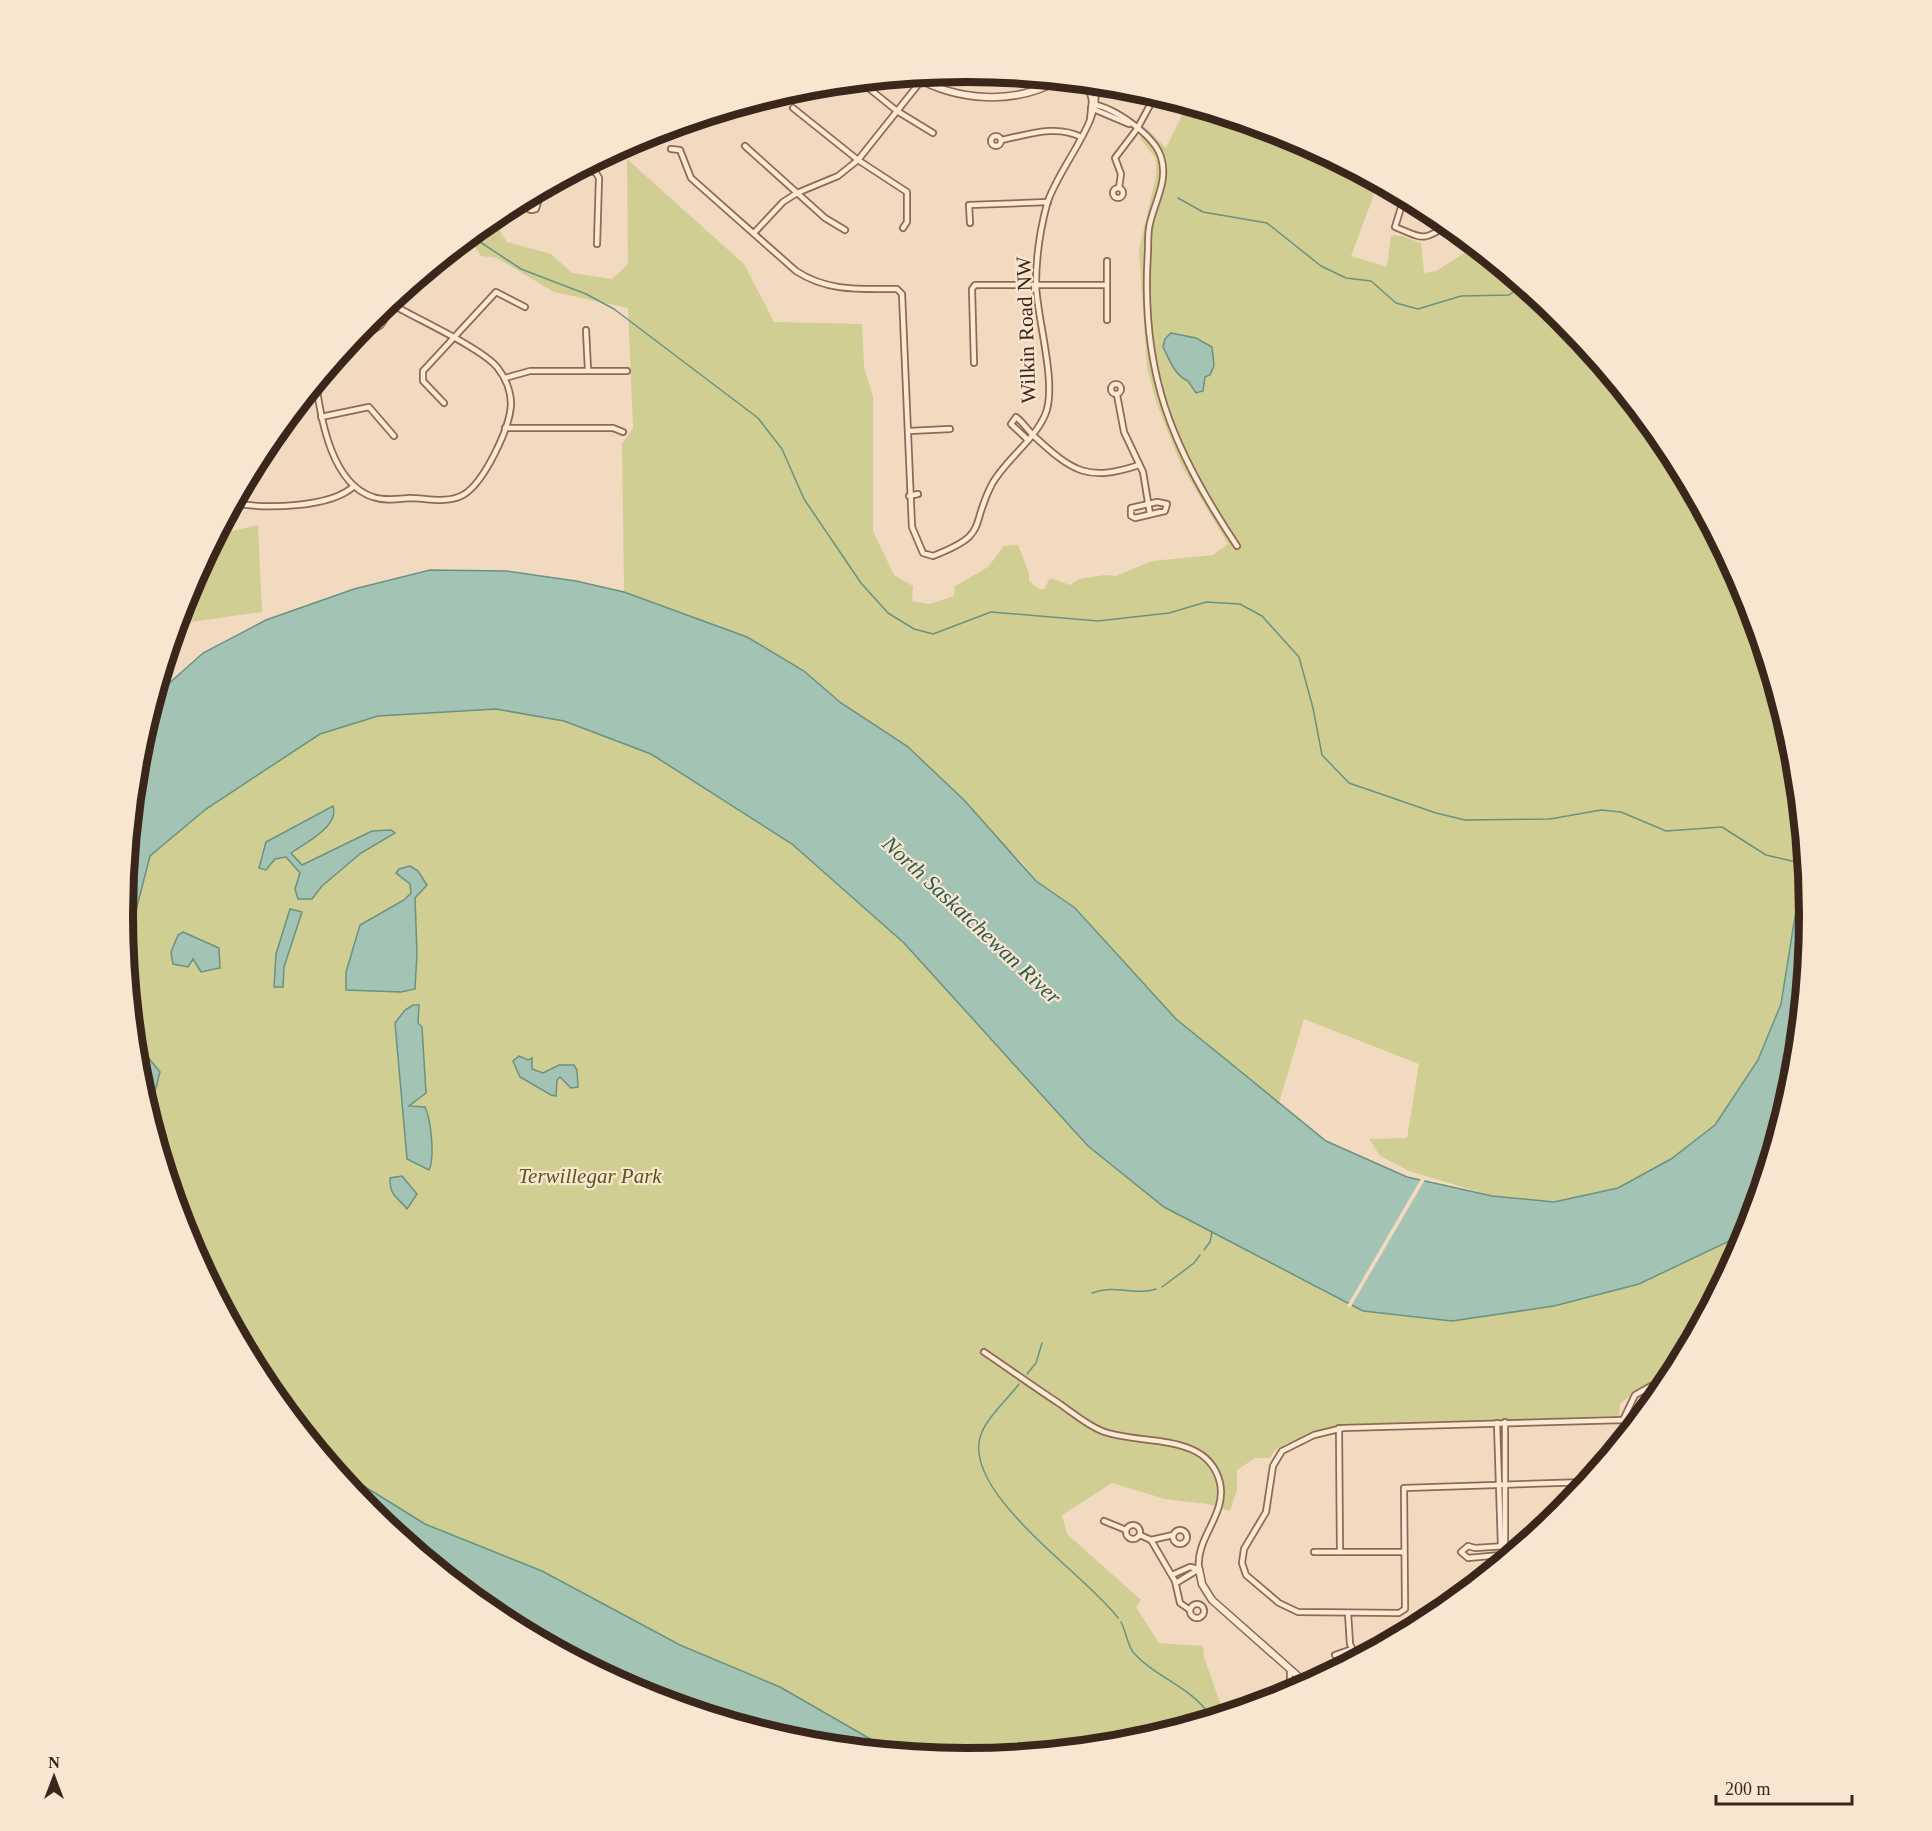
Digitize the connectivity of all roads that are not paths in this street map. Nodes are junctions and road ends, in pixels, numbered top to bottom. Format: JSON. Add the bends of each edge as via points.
{"nodes":[{"id":1,"x":932,"y":83,"type":"edge"},
{"id":2,"x":915,"y":84,"type":"edge"},
{"id":3,"x":1043,"y":86,"type":"edge"},
{"id":4,"x":869,"y":89,"type":"edge"},
{"id":5,"x":1090,"y":93,"type":"edge"},
{"id":6,"x":1094,"y":93,"type":"edge"},
{"id":7,"x":1151,"y":104,"type":"edge"},
{"id":8,"x":1094,"y":107,"type":"junction"},
{"id":9,"x":793,"y":108,"type":"dead end"},
{"id":10,"x":897,"y":111,"type":"junction"},
{"id":11,"x":1137,"y":129,"type":"junction"},
{"id":12,"x":933,"y":132,"type":"dead end"},
{"id":13,"x":1081,"y":137,"type":"junction"},
{"id":14,"x":1001,"y":140,"type":"dead end"},
{"id":15,"x":745,"y":146,"type":"dead end"},
{"id":16,"x":671,"y":149,"type":"dead end"},
{"id":17,"x":858,"y":160,"type":"junction"},
{"id":18,"x":592,"y":171,"type":"edge"},
{"id":19,"x":1119,"y":188,"type":"dead end"},
{"id":20,"x":797,"y":192,"type":"junction"},
{"id":21,"x":538,"y":201,"type":"edge"},
{"id":22,"x":1048,"y":202,"type":"junction"},
{"id":23,"x":1402,"y":206,"type":"edge"},
{"id":24,"x":527,"y":208,"type":"edge"},
{"id":25,"x":970,"y":223,"type":"dead end"},
{"id":26,"x":903,"y":228,"type":"dead end"},
{"id":27,"x":845,"y":230,"type":"dead end"},
{"id":28,"x":1439,"y":230,"type":"edge"},
{"id":29,"x":754,"y":233,"type":"junction"},
{"id":30,"x":597,"y":244,"type":"dead end"},
{"id":31,"x":1107,"y":261,"type":"dead end"},
{"id":32,"x":1036,"y":285,"type":"junction"},
{"id":33,"x":1106,"y":285,"type":"junction"},
{"id":34,"x":525,"y":307,"type":"dead end"},
{"id":35,"x":397,"y":308,"type":"edge"},
{"id":36,"x":1107,"y":320,"type":"dead end"},
{"id":37,"x":586,"y":330,"type":"dead end"},
{"id":38,"x":452,"y":338,"type":"junction"},
{"id":39,"x":974,"y":363,"type":"dead end"},
{"id":40,"x":588,"y":370,"type":"junction"},
{"id":41,"x":627,"y":371,"type":"dead end"},
{"id":42,"x":504,"y":378,"type":"junction"},
{"id":43,"x":317,"y":393,"type":"edge"},
{"id":44,"x":1117,"y":395,"type":"dead end"},
{"id":45,"x":444,"y":403,"type":"dead end"},
{"id":46,"x":321,"y":417,"type":"junction"},
{"id":47,"x":505,"y":428,"type":"junction"},
{"id":48,"x":950,"y":429,"type":"dead end"},
{"id":49,"x":909,"y":431,"type":"junction"},
{"id":50,"x":623,"y":432,"type":"dead end"},
{"id":51,"x":1032,"y":435,"type":"junction"},
{"id":52,"x":394,"y":436,"type":"dead end"},
{"id":53,"x":1028,"y":440,"type":"junction"},
{"id":54,"x":1139,"y":465,"type":"junction"},
{"id":55,"x":354,"y":486,"type":"junction"},
{"id":56,"x":918,"y":494,"type":"dead end"},
{"id":57,"x":909,"y":496,"type":"junction"},
{"id":58,"x":242,"y":504,"type":"edge"},
{"id":59,"x":1148,"y":504,"type":"junction"},
{"id":60,"x":1150,"y":514,"type":"junction"},
{"id":61,"x":1237,"y":546,"type":"dead end"},
{"id":62,"x":984,"y":1352,"type":"dead end"},
{"id":63,"x":1653,"y":1387,"type":"edge"},
{"id":64,"x":1623,"y":1420,"type":"junction"},
{"id":65,"x":1505,"y":1422,"type":"junction"},
{"id":66,"x":1497,"y":1423,"type":"junction"},
{"id":67,"x":1627,"y":1423,"type":"edge"},
{"id":68,"x":1339,"y":1428,"type":"junction"},
{"id":69,"x":1576,"y":1482,"type":"edge"},
{"id":70,"x":1499,"y":1484,"type":"junction"},
{"id":71,"x":1505,"y":1484,"type":"junction"},
{"id":72,"x":1104,"y":1521,"type":"dead end"},
{"id":73,"x":1126,"y":1530,"type":"junction"},
{"id":74,"x":1140,"y":1534,"type":"junction"},
{"id":75,"x":1173,"y":1535,"type":"dead end"},
{"id":76,"x":1151,"y":1540,"type":"junction"},
{"id":77,"x":1504,"y":1546,"type":"junction"},
{"id":78,"x":1511,"y":1546,"type":"edge"},
{"id":79,"x":1505,"y":1550,"type":"edge"},
{"id":80,"x":1314,"y":1552,"type":"dead end"},
{"id":81,"x":1340,"y":1552,"type":"junction"},
{"id":82,"x":1404,"y":1552,"type":"junction"},
{"id":83,"x":1497,"y":1557,"type":"edge"},
{"id":84,"x":1199,"y":1569,"type":"junction"},
{"id":85,"x":1172,"y":1575,"type":"junction"},
{"id":86,"x":1176,"y":1583,"type":"junction"},
{"id":87,"x":1190,"y":1610,"type":"dead end"},
{"id":88,"x":1348,"y":1613,"type":"junction"},
{"id":89,"x":1352,"y":1649,"type":"junction"},
{"id":90,"x":1354,"y":1652,"type":"edge"},
{"id":91,"x":1335,"y":1655,"type":"dead end"},
{"id":92,"x":1290,"y":1669,"type":"junction"},
{"id":93,"x":1300,"y":1678,"type":"edge"},
{"id":94,"x":1290,"y":1683,"type":"edge"}],
"edges":[{"from":1,"to":3,"type":"street","via":[[957,93],[989,97]]},
{"from":2,"to":10,"type":"street"},
{"from":4,"to":10,"type":"street"},
{"from":5,"to":8,"type":"street"},
{"from":6,"to":8,"type":"street"},
{"from":7,"to":11,"type":"street"},
{"from":8,"to":11,"type":"street"},
{"from":8,"to":13,"type":"street","name":"Wilkin Road NW"},
{"from":9,"to":17,"type":"street"},
{"from":10,"to":12,"type":"street"},
{"from":10,"to":17,"type":"street"},
{"from":11,"to":19,"type":"street","via":[[1115,158],[1121,174]]},
{"from":11,"to":61,"type":"street","via":[[1158,148],[1162,161],[1162,189],[1149,228],[1146,276],[1150,351],[1163,408],[1185,459]]},
{"from":13,"to":14,"type":"street","via":[[1048,130]]},
{"from":13,"to":22,"type":"street","name":"Wilkin Road NW"},
{"from":15,"to":20,"type":"street"},
{"from":16,"to":29,"type":"street","via":[[680,150],[691,178]]},
{"from":17,"to":20,"type":"street","via":[[838,176]]},
{"from":17,"to":26,"type":"street","via":[[907,192],[907,222]]},
{"from":18,"to":30,"type":"street","via":[[599,178]]},
{"from":20,"to":27,"type":"street","via":[[825,218]]},
{"from":20,"to":29,"type":"street"},
{"from":21,"to":24,"type":"street","via":[[536,209]]},
{"from":22,"to":25,"type":"street","via":[[969,205]]},
{"from":22,"to":32,"type":"street","name":"Wilkin Road NW","via":[[1039,240]]},
{"from":23,"to":28,"type":"street","via":[[1395,227],[1422,238]]},
{"from":29,"to":49,"type":"street","via":[[813,283],[835,288],[897,289],[902,294]]},
{"from":31,"to":33,"type":"street"},
{"from":32,"to":33,"type":"street"},
{"from":32,"to":39,"type":"street","via":[[975,285]]},
{"from":32,"to":51,"type":"street","name":"Wilkin Road NW","via":[[1049,390],[1045,414]]},
{"from":33,"to":36,"type":"street"},
{"from":34,"to":38,"type":"street","via":[[496,292]]},
{"from":35,"to":38,"type":"street"},
{"from":37,"to":40,"type":"street"},
{"from":38,"to":42,"type":"street","via":[[488,358]]},
{"from":38,"to":45,"type":"street","via":[[421,376]]},
{"from":40,"to":41,"type":"street"},
{"from":40,"to":42,"type":"street","via":[[530,371]]},
{"from":42,"to":47,"type":"street","via":[[511,403]]},
{"from":43,"to":46,"type":"street"},
{"from":44,"to":54,"type":"street","via":[[1120,422]]},
{"from":46,"to":52,"type":"street","via":[[369,407]]},
{"from":46,"to":55,"type":"street","via":[[330,445]]},
{"from":47,"to":50,"type":"street","via":[[613,428]]},
{"from":47,"to":55,"type":"street","via":[[481,478],[458,497],[382,499]]},
{"from":48,"to":49,"type":"street"},
{"from":49,"to":57,"type":"street"},
{"from":51,"to":53,"type":"street","name":"Wilkin Road NW"},
{"from":51,"to":53,"type":"street","name":"Wilkin Road NW","via":[[1016,417],[1012,427]]},
{"from":51,"to":54,"type":"street","via":[[1083,472],[1115,473]]},
{"from":53,"to":57,"type":"street","name":"Wilkin Road NW","via":[[993,484],[976,532],[950,550],[933,556],[923,553],[912,527]]},
{"from":54,"to":59,"type":"street"},
{"from":55,"to":58,"type":"street","via":[[324,502]]},
{"from":56,"to":57,"type":"street"},
{"from":59,"to":60,"type":"street"},
{"from":59,"to":60,"type":"street","via":[[1163,502],[1168,507]]},
{"from":59,"to":60,"type":"street","via":[[1130,512],[1135,518]]},
{"from":62,"to":84,"type":"street","via":[[1101,1431],[1186,1446],[1206,1459],[1218,1478],[1221,1500],[1200,1548]]},
{"from":63,"to":64,"type":"street","via":[[1635,1395]]},
{"from":64,"to":65,"type":"street"},
{"from":64,"to":67,"type":"street"},
{"from":65,"to":66,"type":"street"},
{"from":65,"to":71,"type":"street"},
{"from":66,"to":68,"type":"street"},
{"from":66,"to":70,"type":"street"},
{"from":68,"to":81,"type":"street"},
{"from":68,"to":88,"type":"street","via":[[1292,1444],[1278,1455],[1271,1472],[1266,1512],[1244,1549],[1242,1563],[1249,1578],[1286,1607],[1305,1613]]},
{"from":69,"to":71,"type":"street"},
{"from":70,"to":71,"type":"street"},
{"from":70,"to":77,"type":"street"},
{"from":70,"to":82,"type":"street","via":[[1404,1488]]},
{"from":71,"to":77,"type":"street"},
{"from":72,"to":73,"type":"street"},
{"from":73,"to":74,"type":"street","via":[[1132,1539]]},
{"from":73,"to":74,"type":"street","via":[[1135,1525]]},
{"from":74,"to":76,"type":"street"},
{"from":75,"to":76,"type":"street"},
{"from":76,"to":85,"type":"street"},
{"from":77,"to":78,"type":"street"},
{"from":77,"to":79,"type":"street"},
{"from":77,"to":83,"type":"street","via":[[1468,1546],[1461,1552],[1468,1558]]},
{"from":80,"to":81,"type":"street"},
{"from":81,"to":82,"type":"street"},
{"from":82,"to":88,"type":"street","via":[[1403,1611]]},
{"from":84,"to":85,"type":"street","via":[[1190,1567]]},
{"from":84,"to":86,"type":"street"},
{"from":84,"to":92,"type":"street","via":[[1202,1584],[1212,1600]]},
{"from":85,"to":86,"type":"street"},
{"from":86,"to":87,"type":"street","via":[[1179,1600]]},
{"from":88,"to":89,"type":"street"},
{"from":89,"to":90,"type":"street"},
{"from":89,"to":91,"type":"street"},
{"from":92,"to":93,"type":"street"},
{"from":92,"to":94,"type":"street"}]}
